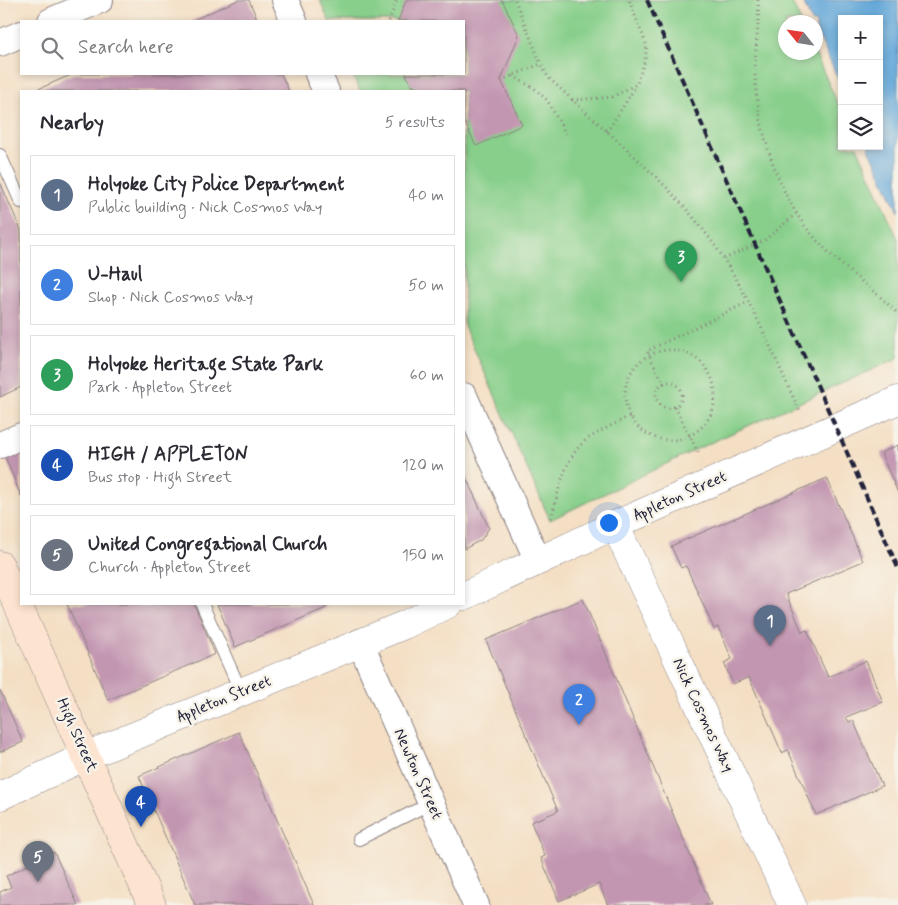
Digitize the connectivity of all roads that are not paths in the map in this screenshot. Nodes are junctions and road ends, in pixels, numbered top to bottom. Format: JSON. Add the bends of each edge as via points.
{"nodes":[{"id":1,"x":100,"y":0,"type":"edge"},
{"id":2,"x":285,"y":0,"type":"edge"},
{"id":3,"x":53,"y":20,"type":"edge"},
{"id":4,"x":294,"y":20,"type":"edge"},
{"id":5,"x":20,"y":34,"type":"edge"},
{"id":6,"x":0,"y":43,"type":"edge"},
{"id":7,"x":318,"y":75,"type":"edge"},
{"id":8,"x":326,"y":90,"type":"edge"},
{"id":9,"x":0,"y":155,"type":"edge"},
{"id":10,"x":20,"y":200,"type":"edge"},
{"id":11,"x":465,"y":398,"type":"edge"},
{"id":12,"x":898,"y":400,"type":"edge"},
{"id":13,"x":20,"y":436,"type":"edge"},
{"id":14,"x":0,"y":445,"type":"edge"},
{"id":15,"x":615,"y":525,"type":"junction"},
{"id":16,"x":538,"y":561,"type":"junction"},
{"id":17,"x":0,"y":565,"type":"edge"},
{"id":18,"x":465,"y":596,"type":"edge"},
{"id":19,"x":202,"y":605,"type":"edge"},
{"id":20,"x":446,"y":605,"type":"edge"},
{"id":21,"x":360,"y":642,"type":"junction"},
{"id":22,"x":241,"y":692,"type":"junction"},
{"id":23,"x":86,"y":756,"type":"junction"},
{"id":24,"x":0,"y":796,"type":"edge"},
{"id":25,"x":431,"y":803,"type":"junction"},
{"id":26,"x":359,"y":839,"type":"dead end"},
{"id":27,"x":152,"y":905,"type":"edge"},
{"id":28,"x":476,"y":905,"type":"edge"},
{"id":29,"x":792,"y":905,"type":"edge"}],
"edges":[{"from":1,"to":3,"type":"street"},
{"from":2,"to":4,"type":"street"},
{"from":5,"to":6,"type":"street"},
{"from":7,"to":8,"type":"street"},
{"from":9,"to":10,"type":"lane"},
{"from":11,"to":16,"type":"street"},
{"from":12,"to":15,"type":"street","name":"Appleton Street"},
{"from":13,"to":14,"type":"street"},
{"from":15,"to":16,"type":"street","name":"Appleton Street"},
{"from":15,"to":29,"type":"street","name":"Nick Cosmos Way"},
{"from":16,"to":18,"type":"street","name":"Appleton Street"},
{"from":17,"to":23,"type":"main road","name":"High Street"},
{"from":19,"to":22,"type":"lane"},
{"from":20,"to":21,"type":"street","name":"Appleton Street"},
{"from":21,"to":22,"type":"street","name":"Appleton Street"},
{"from":21,"to":25,"type":"street","name":"Newton Street"},
{"from":22,"to":23,"type":"street","name":"Appleton Street"},
{"from":23,"to":24,"type":"street","name":"Appleton Street"},
{"from":23,"to":27,"type":"main road","name":"High Street"},
{"from":25,"to":26,"type":"lane"},
{"from":25,"to":28,"type":"street","name":"Newton Street"}]}
